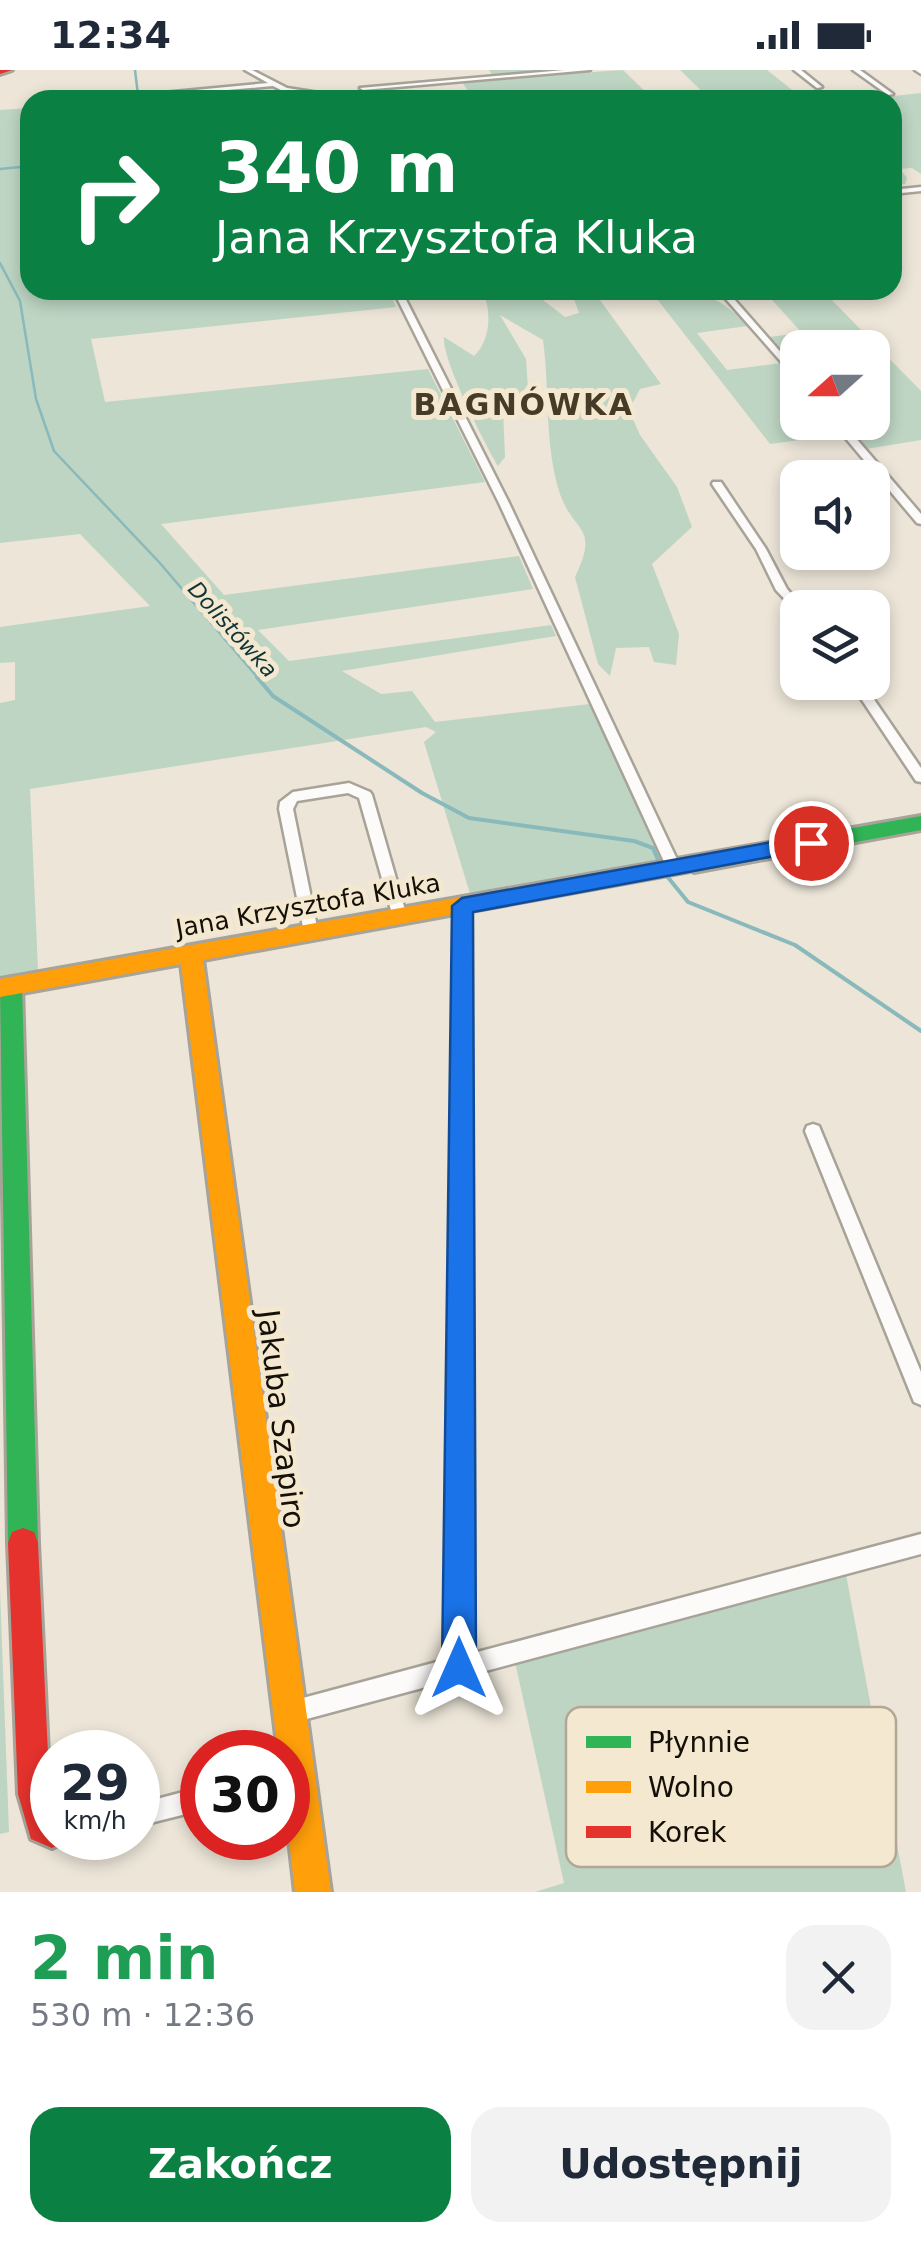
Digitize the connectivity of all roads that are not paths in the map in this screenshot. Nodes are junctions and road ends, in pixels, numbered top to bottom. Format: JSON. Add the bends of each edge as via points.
{"nodes":[{"id":1,"x":248,"y":70,"type":"edge"},
{"id":2,"x":587,"y":70,"type":"edge"},
{"id":3,"x":798,"y":70,"type":"edge"},
{"id":4,"x":856,"y":70,"type":"edge"},
{"id":5,"x":370,"y":79,"type":"dead end"},
{"id":6,"x":271,"y":85,"type":"junction"},
{"id":7,"x":818,"y":86,"type":"dead end"},
{"id":8,"x":363,"y":88,"type":"junction"},
{"id":9,"x":209,"y":90,"type":"edge"},
{"id":10,"x":299,"y":90,"type":"edge"},
{"id":11,"x":361,"y":90,"type":"edge"},
{"id":12,"x":884,"y":90,"type":"edge"},
{"id":13,"x":402,"y":300,"type":"edge"},
{"id":14,"x":731,"y":300,"type":"edge"},
{"id":15,"x":780,"y":357,"type":"edge"},
{"id":16,"x":851,"y":440,"type":"edge"},
{"id":17,"x":717,"y":484,"type":"dead end"},
{"id":18,"x":921,"y":521,"type":"edge"},
{"id":19,"x":782,"y":590,"type":"edge"},
{"id":20,"x":868,"y":700,"type":"edge"},
{"id":21,"x":921,"y":778,"type":"edge"},
{"id":22,"x":921,"y":823,"type":"edge"},
{"id":23,"x":674,"y":868,"type":"junction"},
{"id":24,"x":462,"y":906,"type":"junction"},
{"id":25,"x":400,"y":916,"type":"junction"},
{"id":26,"x":311,"y":932,"type":"junction"},
{"id":27,"x":190,"y":954,"type":"junction"},
{"id":28,"x":5,"y":987,"type":"edge"},
{"id":29,"x":814,"y":1131,"type":"dead end"},
{"id":30,"x":921,"y":1395,"type":"edge"},
{"id":31,"x":921,"y":1544,"type":"edge"},
{"id":32,"x":459,"y":1668,"type":"junction"},
{"id":33,"x":288,"y":1714,"type":"junction"},
{"id":34,"x":32,"y":1730,"type":"edge"},
{"id":35,"x":289,"y":1730,"type":"edge"},
{"id":36,"x":307,"y":1860,"type":"edge"},
{"id":37,"x":313,"y":1892,"type":"edge"}],
"edges":[{"from":1,"to":6,"type":"street"},
{"from":2,"to":8,"type":"street"},
{"from":3,"to":7,"type":"street"},
{"from":4,"to":12,"type":"street"},
{"from":5,"to":8,"type":"street"},
{"from":6,"to":9,"type":"street"},
{"from":6,"to":10,"type":"street"},
{"from":8,"to":11,"type":"street"},
{"from":13,"to":23,"type":"street"},
{"from":14,"to":15,"type":"street"},
{"from":16,"to":18,"type":"street"},
{"from":17,"to":19,"type":"street"},
{"from":20,"to":21,"type":"street"},
{"from":22,"to":23,"type":"street","name":"Jana Krzysztofa Kluka"},
{"from":23,"to":24,"type":"street","name":"Jana Krzysztofa Kluka"},
{"from":24,"to":25,"type":"street","name":"Jana Krzysztofa Kluka"},
{"from":24,"to":32,"type":"street"},
{"from":25,"to":26,"type":"street","name":"Jana Krzysztofa Kluka"},
{"from":25,"to":26,"type":"street","via":[[364,795],[349,788],[293,797],[286,809]]},
{"from":26,"to":27,"type":"street","name":"Jana Krzysztofa Kluka"},
{"from":27,"to":28,"type":"street","name":"Jana Krzysztofa Kluka"},
{"from":27,"to":33,"type":"street","name":"Jakuba Szapiro"},
{"from":28,"to":34,"type":"street"},
{"from":29,"to":30,"type":"street"},
{"from":31,"to":32,"type":"street"},
{"from":32,"to":33,"type":"street"},
{"from":33,"to":35,"type":"street","name":"Jakuba Szapiro"},
{"from":36,"to":37,"type":"street","name":"Jakuba Szapiro"}]}
